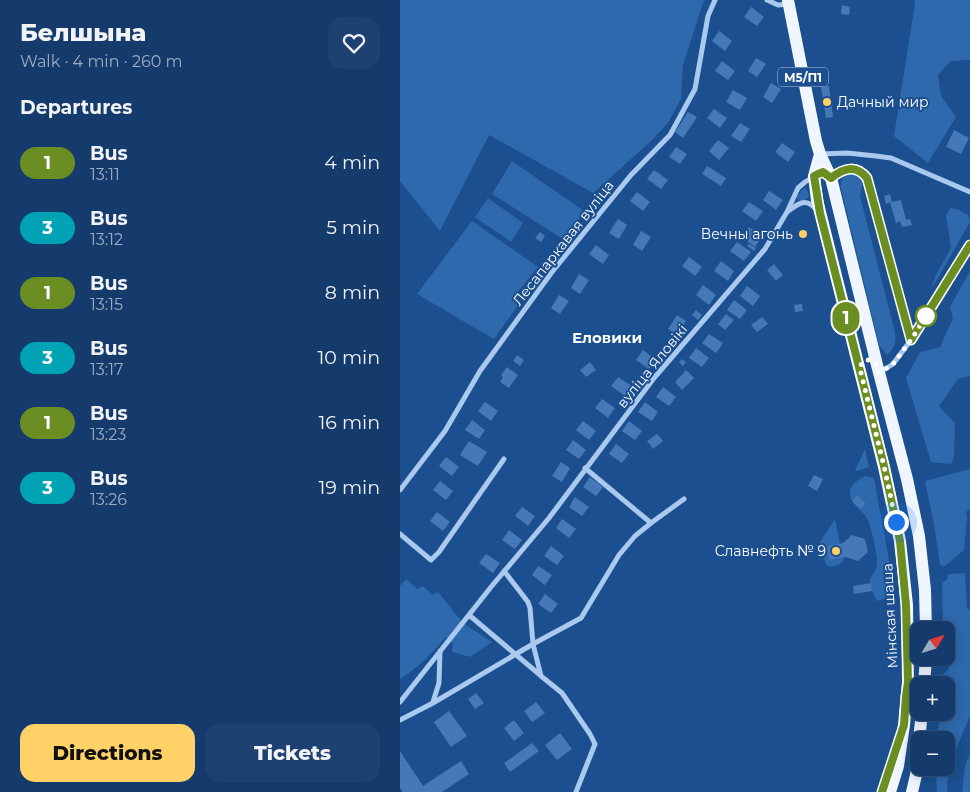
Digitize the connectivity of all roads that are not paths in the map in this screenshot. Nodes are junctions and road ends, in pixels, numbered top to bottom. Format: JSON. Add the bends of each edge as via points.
{"nodes":[{"id":1,"x":715,"y":0,"type":"edge"},
{"id":2,"x":767,"y":0,"type":"edge"},
{"id":3,"x":788,"y":2,"type":"edge"},
{"id":4,"x":820,"y":154,"type":"junction"},
{"id":5,"x":814,"y":176,"type":"junction"},
{"id":6,"x":831,"y":178,"type":"junction"},
{"id":7,"x":970,"y":192,"type":"edge"},
{"id":8,"x":787,"y":212,"type":"junction"},
{"id":9,"x":820,"y":213,"type":"junction"},
{"id":10,"x":970,"y":245,"type":"edge"},
{"id":11,"x":868,"y":328,"type":"junction"},
{"id":12,"x":850,"y":332,"type":"junction"},
{"id":13,"x":860,"y":369,"type":"junction"},
{"id":14,"x":878,"y":369,"type":"junction"},
{"id":15,"x":504,"y":459,"type":"dead end"},
{"id":16,"x":585,"y":468,"type":"junction"},
{"id":17,"x":400,"y":490,"type":"edge"},
{"id":18,"x":684,"y":499,"type":"dead end"},
{"id":19,"x":651,"y":523,"type":"junction"},
{"id":20,"x":400,"y":534,"type":"edge"},
{"id":21,"x":504,"y":571,"type":"junction"},
{"id":22,"x":468,"y":615,"type":"junction"},
{"id":23,"x":926,"y":621,"type":"edge"},
{"id":24,"x":533,"y":644,"type":"junction"},
{"id":25,"x":440,"y":651,"type":"junction"},
{"id":26,"x":516,"y":655,"type":"junction"},
{"id":27,"x":541,"y":676,"type":"junction"},
{"id":28,"x":400,"y":702,"type":"edge"},
{"id":29,"x":433,"y":703,"type":"junction"},
{"id":30,"x":400,"y":720,"type":"edge"},
{"id":31,"x":916,"y":776,"type":"edge"},
{"id":32,"x":576,"y":792,"type":"edge"},
{"id":33,"x":890,"y":792,"type":"edge"},
{"id":34,"x":912,"y":792,"type":"edge"}],
"edges":[{"from":1,"to":17,"type":"street","name":"Лесапаркавая вуліца","via":[[708,16],[695,89],[670,134],[631,175],[552,272],[480,371],[445,431]]},
{"from":2,"to":3,"type":"street","via":[[778,5]]},
{"from":3,"to":4,"type":"main road","number":"М5/П1"},
{"from":4,"to":5,"type":"main road","number":"М5/П1"},
{"from":4,"to":6,"type":"main road","number":"М5/П1"},
{"from":4,"to":7,"type":"street","via":[[847,153],[891,158]]},
{"from":5,"to":6,"type":"main road","via":[[823,172]]},
{"from":5,"to":8,"type":"street","name":"вуліца Яловікі","via":[[798,188]]},
{"from":5,"to":9,"type":"main road","name":"Мінская шаша","number":"М5/П1"},
{"from":6,"to":11,"type":"main road","number":"М5/П1"},
{"from":8,"to":9,"type":"street","via":[[806,202]]},
{"from":8,"to":16,"type":"street","name":"вуліца Яловікі","via":[[765,250],[654,378]]},
{"from":9,"to":12,"type":"main road","name":"Мінская шаша","number":"М5/П1"},
{"from":10,"to":14,"type":"street","via":[[911,340],[893,364]]},
{"from":11,"to":12,"type":"main road","via":[[862,337]]},
{"from":11,"to":14,"type":"main road","number":"М5/П1"},
{"from":12,"to":13,"type":"main road","name":"Мінская шаша","number":"М5/П1"},
{"from":13,"to":14,"type":"main road","via":[[862,362],[872,360]]},
{"from":13,"to":33,"type":"main road","name":"Мінская шаша","number":"М5/П1","via":[[900,541],[906,605],[908,682],[898,766]]},
{"from":14,"to":23,"type":"main road","number":"М5/П1","via":[[919,536]]},
{"from":15,"to":20,"type":"street","via":[[431,560]]},
{"from":16,"to":19,"type":"street"},
{"from":16,"to":21,"type":"street","name":"вуліца Яловікі","via":[[549,518]]},
{"from":18,"to":19,"type":"street"},
{"from":19,"to":24,"type":"street","via":[[619,555],[581,618]]},
{"from":21,"to":22,"type":"street","name":"вуліца Яловікі"},
{"from":21,"to":24,"type":"street","via":[[528,602]]},
{"from":22,"to":25,"type":"street","name":"вуліца Яловікі"},
{"from":22,"to":26,"type":"street"},
{"from":24,"to":26,"type":"street"},
{"from":24,"to":27,"type":"street"},
{"from":25,"to":28,"type":"street","name":"вуліца Яловікі"},
{"from":25,"to":29,"type":"street","via":[[439,683]]},
{"from":26,"to":27,"type":"street"},
{"from":26,"to":29,"type":"street"},
{"from":27,"to":32,"type":"street","via":[[562,693],[595,744]]},
{"from":29,"to":30,"type":"street"},
{"from":31,"to":34,"type":"main road"}]}
